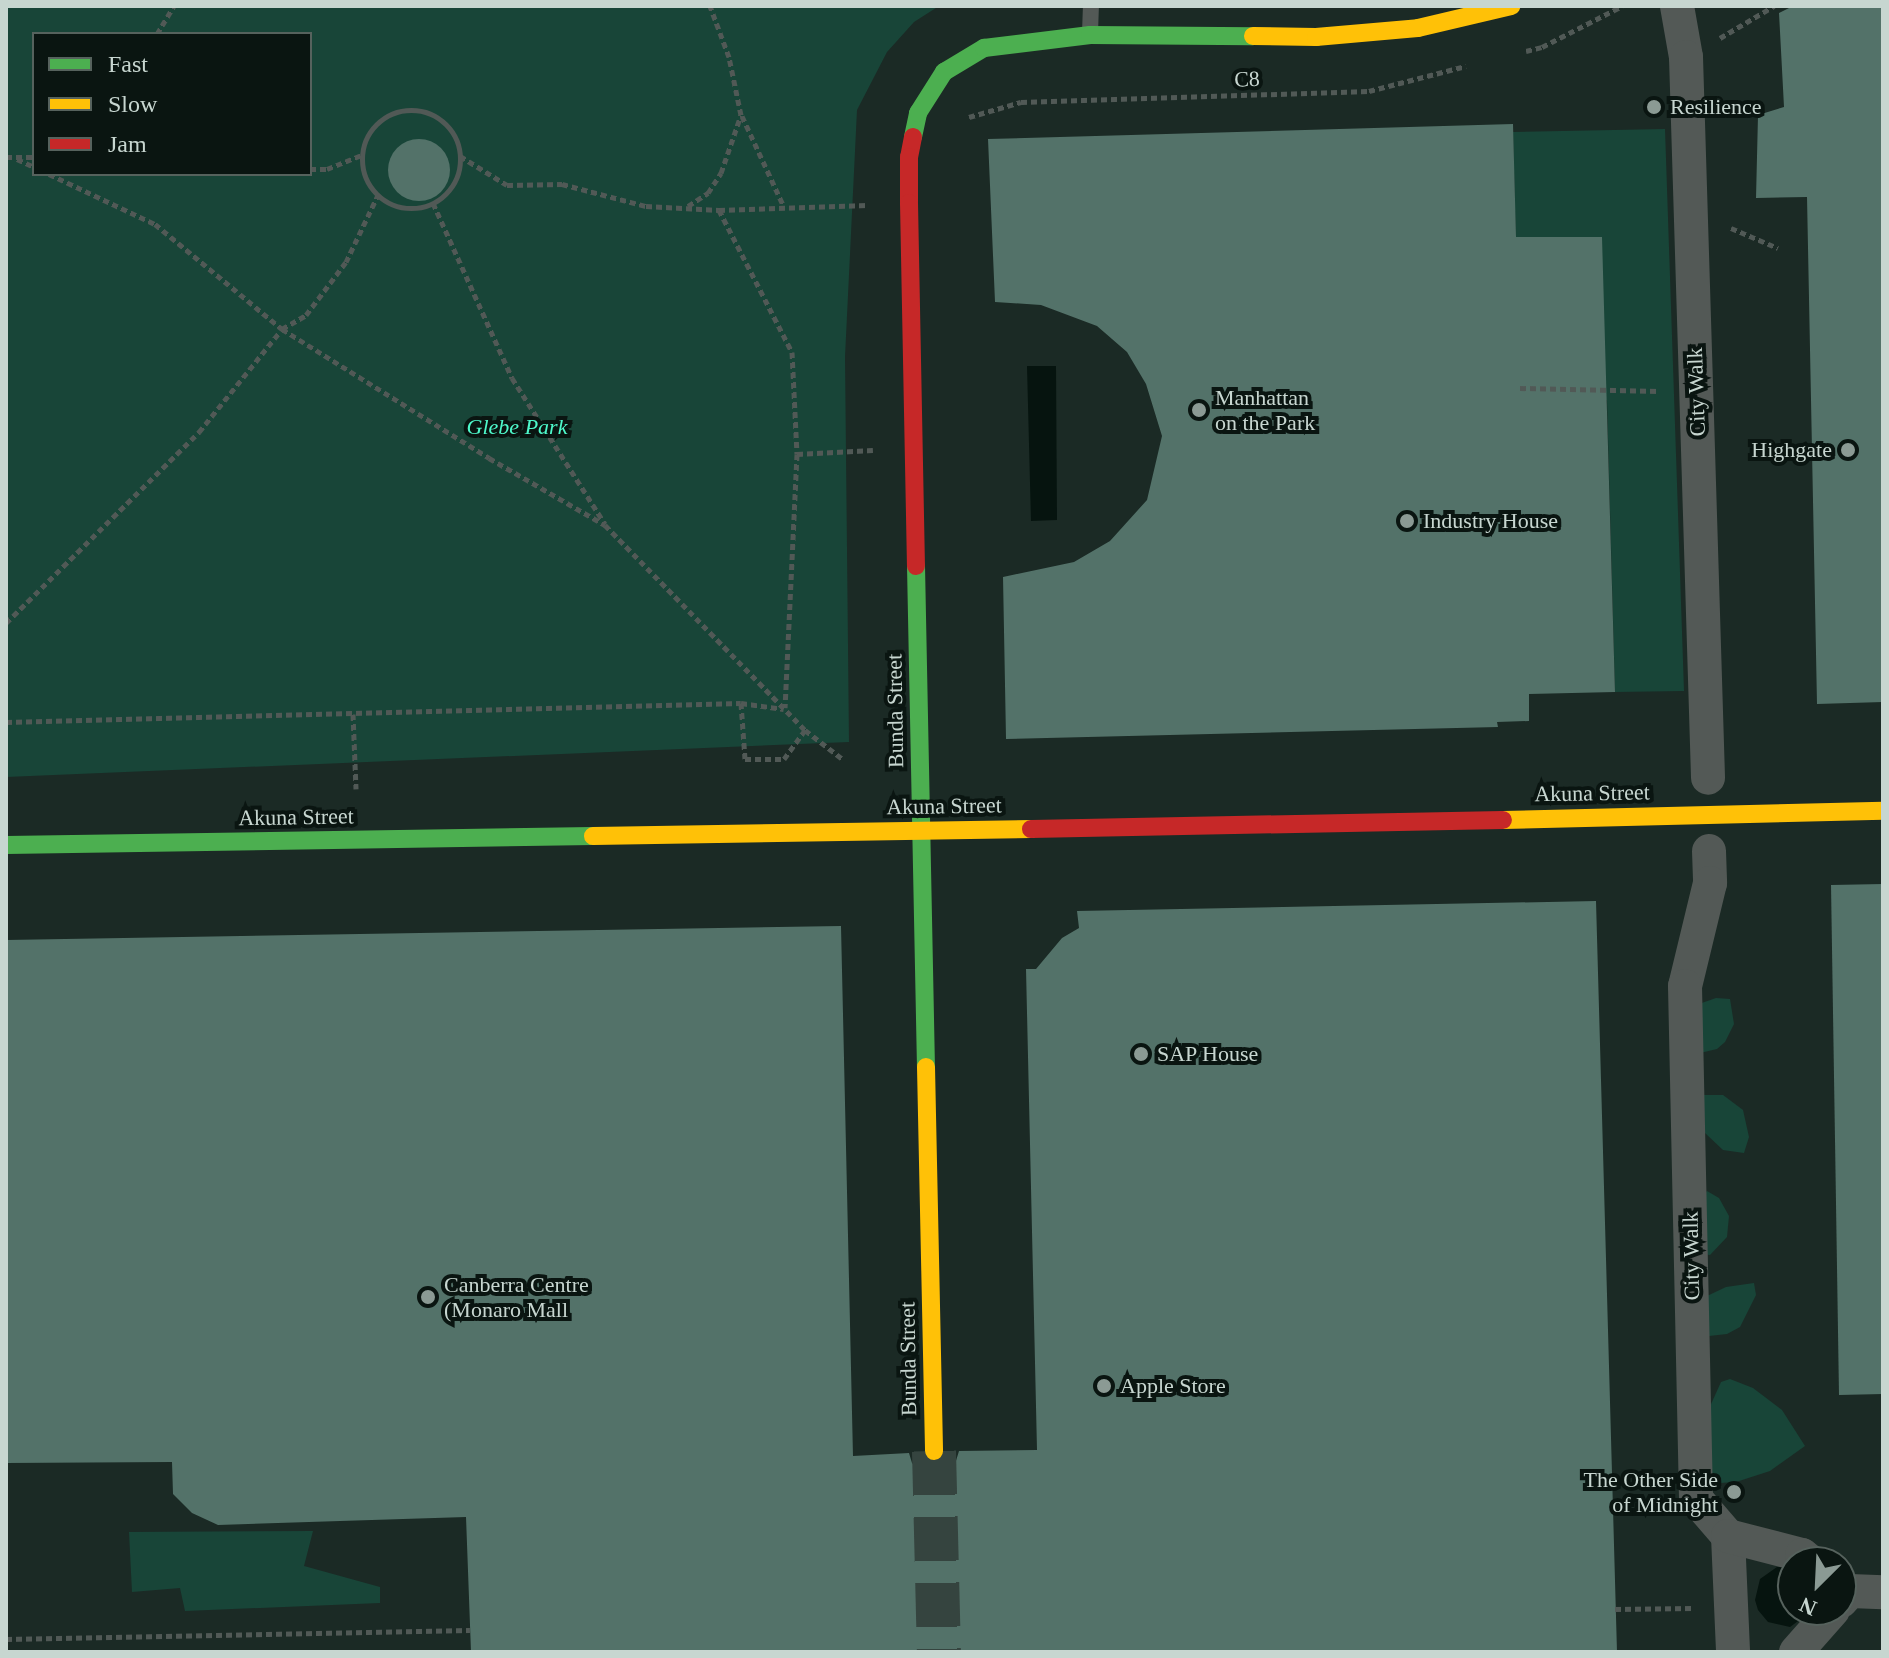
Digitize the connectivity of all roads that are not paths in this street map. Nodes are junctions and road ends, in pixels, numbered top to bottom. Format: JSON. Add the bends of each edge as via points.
{"nodes":[{"id":1,"x":1091,"y":6,"type":"edge"},
{"id":2,"x":1511,"y":6,"type":"edge"},
{"id":3,"x":1677,"y":6,"type":"edge"},
{"id":4,"x":1090,"y":35,"type":"junction"},
{"id":5,"x":1708,"y":778,"type":"dead end"},
{"id":6,"x":1883,"y":811,"type":"edge"},
{"id":7,"x":921,"y":830,"type":"junction"},
{"id":8,"x":6,"y":845,"type":"edge"},
{"id":9,"x":1709,"y":851,"type":"dead end"},
{"id":10,"x":934,"y":1451,"type":"tunnel mouth"},
{"id":11,"x":1728,"y":1536,"type":"junction"},
{"id":12,"x":1777,"y":1549,"type":"edge"},
{"id":13,"x":1821,"y":1626,"type":"edge"},
{"id":14,"x":1733,"y":1652,"type":"edge"},
{"id":15,"x":1796,"y":1652,"type":"edge"}],
"edges":[{"from":1,"to":4,"type":"lane"},
{"from":2,"to":4,"type":"street","via":[[1418,28],[1316,37]]},
{"from":3,"to":5,"type":"street","name":"City Walk","via":[[1686,57]]},
{"from":4,"to":7,"type":"street","name":"Bunda Street","via":[[984,48],[944,72],[918,113],[909,157],[909,203]]},
{"from":6,"to":7,"type":"street","name":"Akuna Street"},
{"from":7,"to":8,"type":"street","name":"Akuna Street"},
{"from":7,"to":10,"type":"street","name":"Bunda Street"},
{"from":9,"to":11,"type":"street","name":"City Walk","via":[[1710,883],[1685,986],[1696,1499]]},
{"from":11,"to":12,"type":"street"},
{"from":11,"to":14,"type":"street"},
{"from":13,"to":15,"type":"street"}]}
